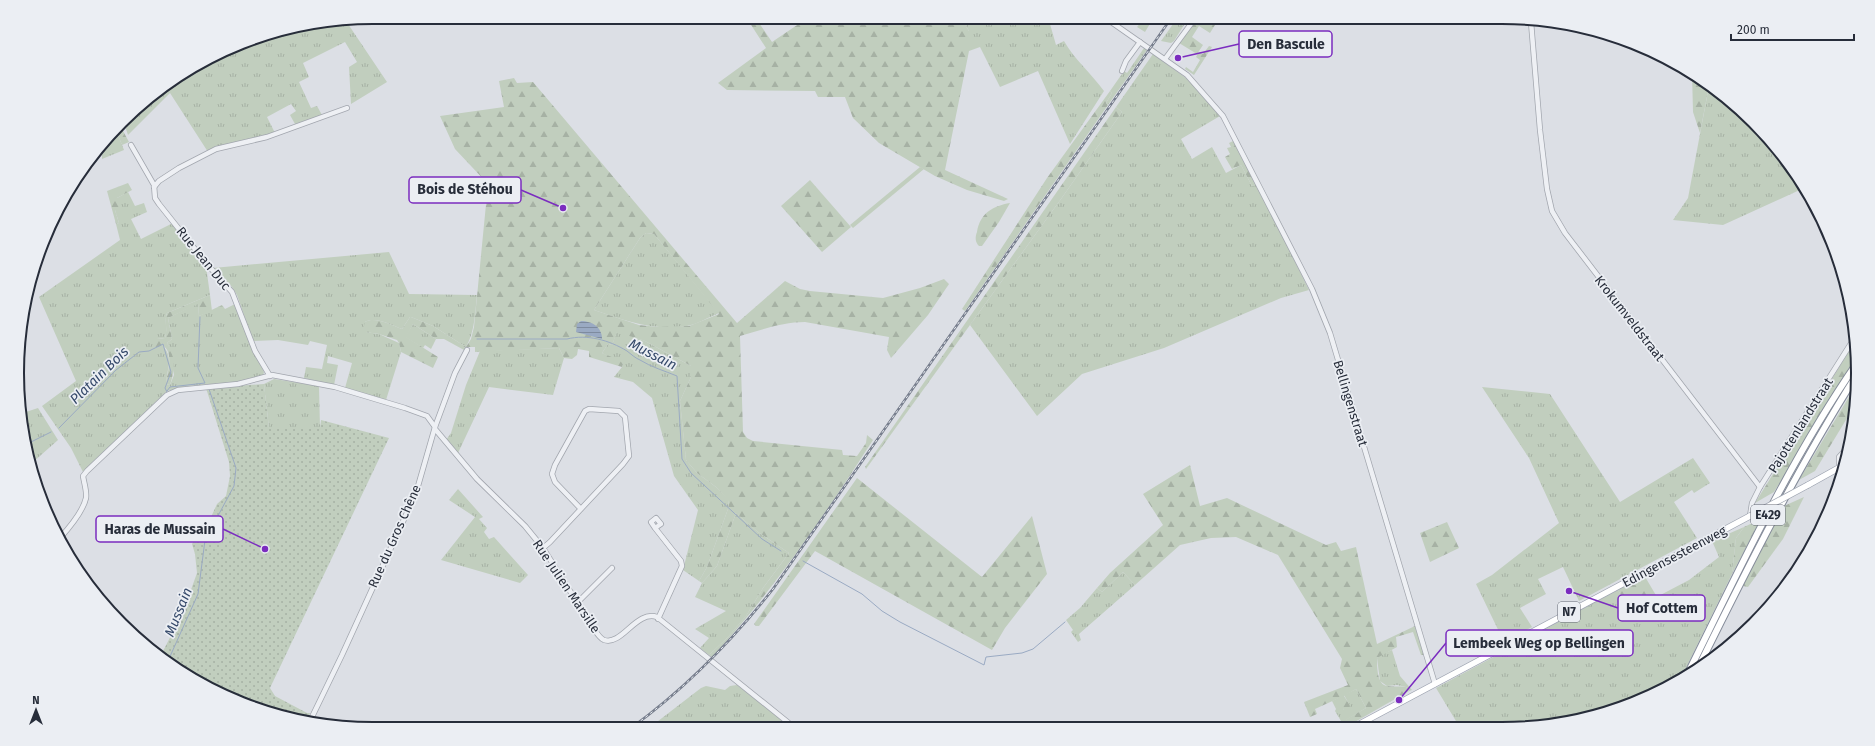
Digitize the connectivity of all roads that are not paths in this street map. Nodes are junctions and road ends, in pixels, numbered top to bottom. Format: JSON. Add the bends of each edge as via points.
{"nodes":[{"id":1,"x":1114,"y":24,"type":"edge"},
{"id":2,"x":1191,"y":24,"type":"edge"},
{"id":3,"x":1531,"y":26,"type":"edge"},
{"id":4,"x":1140,"y":42,"type":"junction"},
{"id":5,"x":1165,"y":59,"type":"junction"},
{"id":6,"x":1122,"y":71,"type":"dead end"},
{"id":7,"x":347,"y":108,"type":"dead end"},
{"id":8,"x":131,"y":144,"type":"dead end"},
{"id":9,"x":154,"y":188,"type":"junction"},
{"id":10,"x":1850,"y":346,"type":"edge"},
{"id":11,"x":467,"y":350,"type":"dead end"},
{"id":12,"x":1851,"y":372,"type":"edge"},
{"id":13,"x":270,"y":376,"type":"junction"},
{"id":14,"x":1850,"y":385,"type":"edge"},
{"id":15,"x":435,"y":428,"type":"junction"},
{"id":16,"x":1837,"y":469,"type":"edge"},
{"id":17,"x":1760,"y":487,"type":"junction"},
{"id":18,"x":580,"y":509,"type":"junction"},
{"id":19,"x":1750,"y":516,"type":"junction"},
{"id":20,"x":655,"y":528,"type":"dead end"},
{"id":21,"x":63,"y":534,"type":"edge"},
{"id":22,"x":543,"y":548,"type":"junction"},
{"id":23,"x":612,"y":568,"type":"dead end"},
{"id":24,"x":577,"y":603,"type":"junction"},
{"id":25,"x":658,"y":619,"type":"junction"},
{"id":26,"x":1703,"y":658,"type":"edge"},
{"id":27,"x":1692,"y":666,"type":"edge"},
{"id":28,"x":1435,"y":684,"type":"junction"},
{"id":29,"x":312,"y":716,"type":"edge"},
{"id":30,"x":787,"y":722,"type":"edge"},
{"id":31,"x":1368,"y":722,"type":"edge"}],
"edges":[{"from":1,"to":4,"type":"street","name":"Bellingenstraat"},
{"from":2,"to":5,"type":"street"},
{"from":3,"to":17,"type":"street","name":"Krokumveldstraat","via":[[1540,130],[1552,211]]},
{"from":4,"to":5,"type":"street","name":"Bellingenstraat"},
{"from":4,"to":6,"type":"street"},
{"from":5,"to":28,"type":"street","name":"Bellingenstraat","via":[[1194,81],[1223,116],[1312,289],[1330,332]]},
{"from":7,"to":9,"type":"street","via":[[267,137],[216,149],[169,174]]},
{"from":8,"to":9,"type":"street","name":"Rue Jean Duc"},
{"from":9,"to":13,"type":"street","name":"Rue Jean Duc","via":[[155,198],[159,204],[232,292],[259,360]]},
{"from":10,"to":17,"type":"street","name":"Pajottenlandstraat"},
{"from":11,"to":15,"type":"street","name":"Rue du Gros Chêne","via":[[455,373]]},
{"from":12,"to":27,"type":"highway","number":"E429","via":[[1795,463]]},
{"from":13,"to":15,"type":"street","via":[[335,387],[405,408],[427,416]]},
{"from":13,"to":21,"type":"street","via":[[238,384],[178,390],[166,395],[83,476],[85,500]]},
{"from":14,"to":26,"type":"highway","number":"E429","via":[[1769,526]]},
{"from":15,"to":22,"type":"street","name":"Rue Julien Marsille","via":[[477,479],[525,526]]},
{"from":15,"to":29,"type":"street","name":"Rue du Gros Chêne","via":[[416,493]]},
{"from":16,"to":19,"type":"main road","name":"Edingensesteenweg","number":"N7","bridge":true},
{"from":17,"to":19,"type":"street","name":"Pajottenlandstraat","via":[[1752,503]]},
{"from":18,"to":18,"type":"street","via":[[630,456],[624,417],[619,411],[585,411],[555,465],[552,474],[556,482]]},
{"from":18,"to":22,"type":"street"},
{"from":19,"to":28,"type":"main road","name":"Edingensesteenweg","number":"N7"},
{"from":20,"to":25,"type":"street","via":[[681,561],[682,566]]},
{"from":22,"to":24,"type":"street","name":"Rue Julien Marsille"},
{"from":23,"to":24,"type":"street"},
{"from":24,"to":25,"type":"street","name":"Rue Julien Marsille","via":[[604,640],[616,638],[645,617],[652,616]]},
{"from":25,"to":30,"type":"street"},
{"from":28,"to":31,"type":"main road","name":"Edingensesteenweg","number":"N7"}]}
